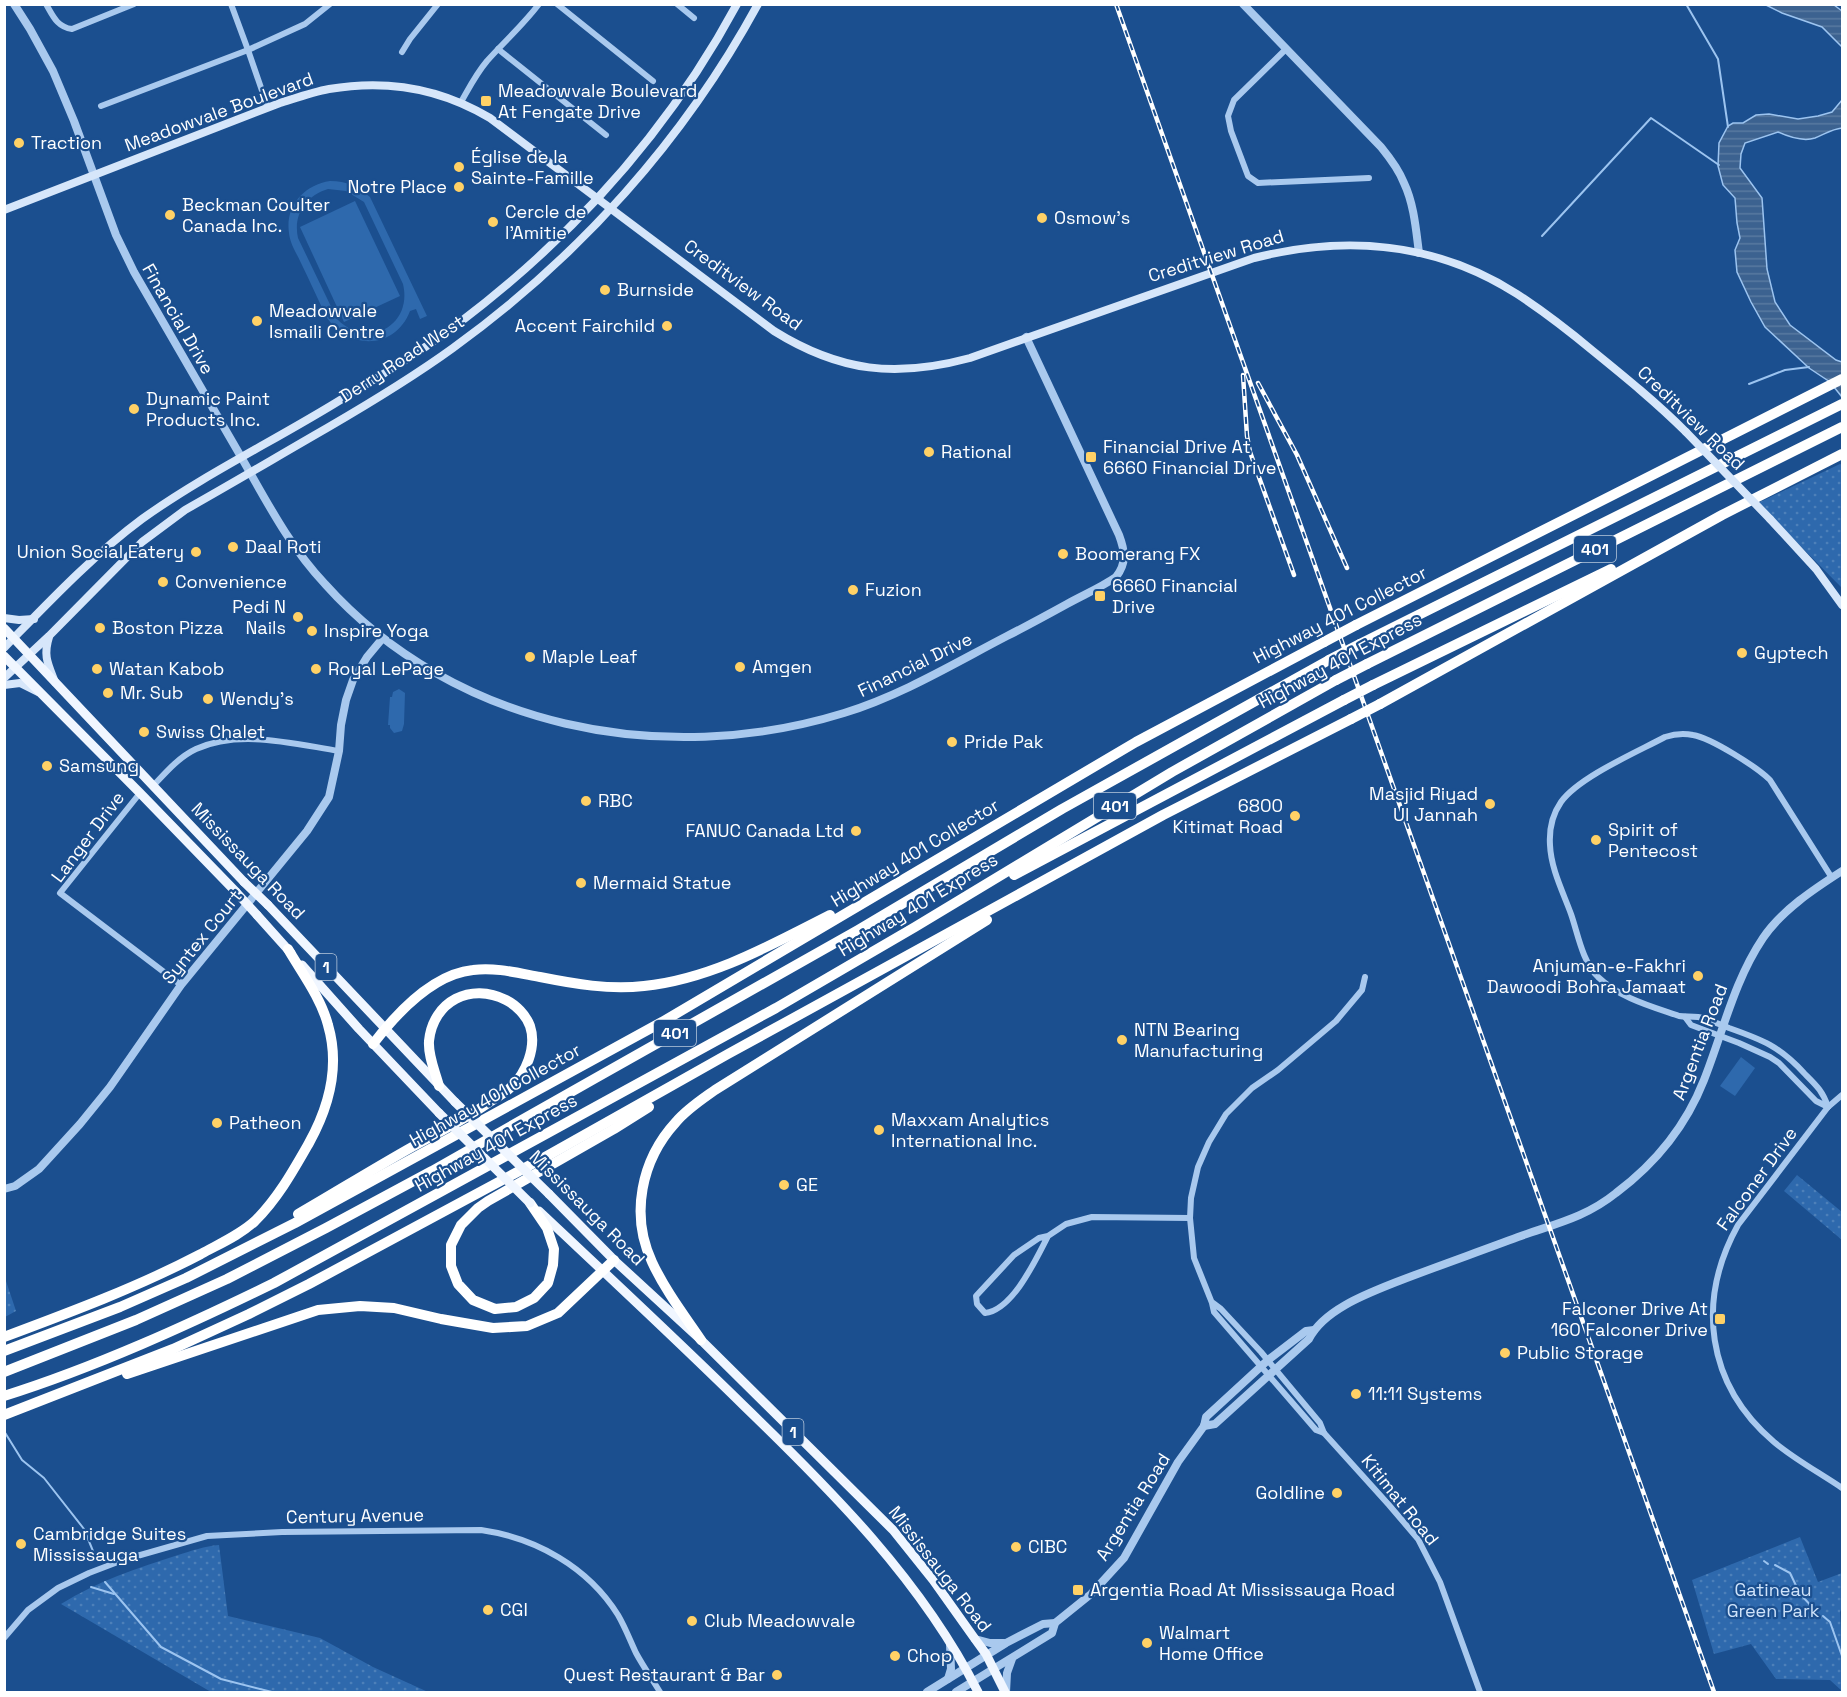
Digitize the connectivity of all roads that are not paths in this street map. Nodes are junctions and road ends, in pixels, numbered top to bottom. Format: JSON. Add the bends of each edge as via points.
{"nodes":[{"id":1,"x":14,"y":4,"type":"edge"},
{"id":2,"x":46,"y":4,"type":"edge"},
{"id":3,"x":134,"y":4,"type":"edge"},
{"id":4,"x":231,"y":4,"type":"edge"},
{"id":5,"x":438,"y":4,"type":"edge"},
{"id":6,"x":539,"y":4,"type":"edge"},
{"id":7,"x":557,"y":4,"type":"edge"},
{"id":8,"x":677,"y":4,"type":"edge"},
{"id":9,"x":737,"y":4,"type":"edge"},
{"id":10,"x":758,"y":4,"type":"edge"},
{"id":11,"x":1243,"y":4,"type":"edge"},
{"id":12,"x":328,"y":5,"type":"edge"},
{"id":13,"x":694,"y":18,"type":"dead end"},
{"id":14,"x":498,"y":49,"type":"junction"},
{"id":15,"x":1286,"y":49,"type":"junction"},
{"id":16,"x":248,"y":50,"type":"junction"},
{"id":17,"x":402,"y":52,"type":"dead end"},
{"id":18,"x":653,"y":81,"type":"dead end"},
{"id":19,"x":461,"y":102,"type":"junction"},
{"id":20,"x":101,"y":106,"type":"dead end"},
{"id":21,"x":268,"y":108,"type":"junction"},
{"id":22,"x":606,"y":135,"type":"dead end"},
{"id":23,"x":94,"y":176,"type":"junction"},
{"id":24,"x":1369,"y":178,"type":"dead end"},
{"id":25,"x":599,"y":199,"type":"junction"},
{"id":26,"x":612,"y":208,"type":"junction"},
{"id":27,"x":4,"y":210,"type":"edge"},
{"id":28,"x":1419,"y":253,"type":"junction"},
{"id":29,"x":1026,"y":337,"type":"junction"},
{"id":30,"x":1842,"y":379,"type":"edge"},
{"id":31,"x":1842,"y":404,"type":"edge"},
{"id":32,"x":1842,"y":427,"type":"edge"},
{"id":33,"x":1842,"y":454,"type":"edge"},
{"id":34,"x":242,"y":459,"type":"junction"},
{"id":35,"x":249,"y":473,"type":"junction"},
{"id":36,"x":1722,"y":515,"type":"junction"},
{"id":37,"x":1842,"y":605,"type":"edge"},
{"id":38,"x":4,"y":618,"type":"edge"},
{"id":39,"x":34,"y":618,"type":"junction"},
{"id":40,"x":4,"y":628,"type":"edge"},
{"id":41,"x":49,"y":636,"type":"junction"},
{"id":42,"x":14,"y":638,"type":"junction"},
{"id":43,"x":382,"y":639,"type":"junction"},
{"id":44,"x":4,"y":648,"type":"edge"},
{"id":45,"x":29,"y":655,"type":"junction"},
{"id":46,"x":4,"y":656,"type":"edge"},
{"id":47,"x":17,"y":667,"type":"junction"},
{"id":48,"x":4,"y":678,"type":"edge"},
{"id":49,"x":56,"y":682,"type":"junction"},
{"id":50,"x":4,"y":685,"type":"edge"},
{"id":51,"x":51,"y":702,"type":"junction"},
{"id":52,"x":339,"y":751,"type":"junction"},
{"id":53,"x":154,"y":785,"type":"junction"},
{"id":54,"x":140,"y":793,"type":"junction"},
{"id":55,"x":1163,"y":815,"type":"junction"},
{"id":56,"x":926,"y":865,"type":"junction"},
{"id":57,"x":1842,"y":871,"type":"edge"},
{"id":58,"x":1832,"y":878,"type":"junction"},
{"id":59,"x":915,"y":927,"type":"junction"},
{"id":60,"x":288,"y":949,"type":"junction"},
{"id":61,"x":1365,"y":977,"type":"dead end"},
{"id":62,"x":181,"y":985,"type":"junction"},
{"id":63,"x":1685,"y":1017,"type":"junction"},
{"id":64,"x":1723,"y":1026,"type":"junction"},
{"id":65,"x":385,"y":1029,"type":"junction"},
{"id":66,"x":1719,"y":1036,"type":"junction"},
{"id":67,"x":374,"y":1044,"type":"junction"},
{"id":68,"x":728,"y":1054,"type":"junction"},
{"id":69,"x":439,"y":1086,"type":"junction"},
{"id":70,"x":1842,"y":1095,"type":"edge"},
{"id":71,"x":1828,"y":1107,"type":"junction"},
{"id":72,"x":4,"y":1189,"type":"edge"},
{"id":73,"x":530,"y":1203,"type":"junction"},
{"id":74,"x":1190,"y":1218,"type":"junction"},
{"id":75,"x":1048,"y":1236,"type":"junction"},
{"id":76,"x":614,"y":1260,"type":"junction"},
{"id":77,"x":218,"y":1262,"type":"junction"},
{"id":78,"x":604,"y":1272,"type":"junction"},
{"id":79,"x":1212,"y":1303,"type":"junction"},
{"id":80,"x":1314,"y":1330,"type":"junction"},
{"id":81,"x":4,"y":1337,"type":"edge"},
{"id":82,"x":701,"y":1340,"type":"junction"},
{"id":83,"x":4,"y":1351,"type":"edge"},
{"id":84,"x":1268,"y":1360,"type":"junction"},
{"id":85,"x":1261,"y":1367,"type":"junction"},
{"id":86,"x":1276,"y":1370,"type":"junction"},
{"id":87,"x":4,"y":1372,"type":"edge"},
{"id":88,"x":1268,"y":1376,"type":"junction"},
{"id":89,"x":57,"y":1395,"type":"junction"},
{"id":90,"x":4,"y":1396,"type":"edge"},
{"id":91,"x":4,"y":1415,"type":"edge"},
{"id":92,"x":1204,"y":1426,"type":"junction"},
{"id":93,"x":1324,"y":1433,"type":"junction"},
{"id":94,"x":1842,"y":1488,"type":"edge"},
{"id":95,"x":1055,"y":1623,"type":"junction"},
{"id":96,"x":4,"y":1638,"type":"edge"},
{"id":97,"x":975,"y":1639,"type":"junction"},
{"id":98,"x":1006,"y":1643,"type":"junction"},
{"id":99,"x":950,"y":1644,"type":"junction"},
{"id":100,"x":986,"y":1654,"type":"junction"},
{"id":101,"x":1012,"y":1659,"type":"junction"},
{"id":102,"x":964,"y":1668,"type":"junction"},
{"id":103,"x":994,"y":1670,"type":"junction"},
{"id":104,"x":948,"y":1679,"type":"junction"},
{"id":105,"x":973,"y":1682,"type":"junction"},
{"id":106,"x":660,"y":1692,"type":"edge"},
{"id":107,"x":927,"y":1692,"type":"edge"},
{"id":108,"x":956,"y":1692,"type":"edge"},
{"id":109,"x":978,"y":1692,"type":"edge"},
{"id":110,"x":1006,"y":1692,"type":"edge"},
{"id":111,"x":1480,"y":1692,"type":"edge"}],
"edges":[{"from":1,"to":23,"type":"street","name":"Financial Drive","via":[[53,71]]},
{"from":2,"to":3,"type":"street","via":[[58,24],[72,29]]},
{"from":4,"to":16,"type":"street"},
{"from":5,"to":17,"type":"street"},
{"from":6,"to":14,"type":"street"},
{"from":7,"to":18,"type":"street"},
{"from":8,"to":13,"type":"street"},
{"from":9,"to":25,"type":"main road","name":"Derry Road West","via":[[690,84]]},
{"from":10,"to":26,"type":"main road","name":"Derry Road West","via":[[704,93]]},
{"from":11,"to":15,"type":"street"},
{"from":12,"to":16,"type":"street","via":[[305,24]]},
{"from":14,"to":19,"type":"street","via":[[474,78]]},
{"from":14,"to":22,"type":"street"},
{"from":15,"to":24,"type":"street","via":[[1234,100],[1228,116],[1248,176],[1258,183]]},
{"from":15,"to":28,"type":"street","via":[[1396,166],[1411,205]]},
{"from":16,"to":20,"type":"street"},
{"from":16,"to":21,"type":"street"},
{"from":19,"to":21,"type":"main road","name":"Meadowvale Boulevard","via":[[412,88],[363,85],[327,90]]},
{"from":19,"to":25,"type":"main road","name":"Meadowvale Boulevard","via":[[490,118]]},
{"from":21,"to":23,"type":"main road","name":"Meadowvale Boulevard"},
{"from":23,"to":27,"type":"main road","name":"Meadowvale Boulevard"},
{"from":23,"to":34,"type":"street","name":"Financial Drive","via":[[134,272]]},
{"from":25,"to":26,"type":"main road","name":"Creditview Road"},
{"from":25,"to":34,"type":"main road","name":"Derry Road West","via":[[532,263],[457,325]]},
{"from":26,"to":29,"type":"main road","name":"Creditview Road","via":[[774,331],[831,359],[869,368],[924,368],[970,358]]},
{"from":26,"to":35,"type":"main road","name":"Derry Road West","via":[[527,291],[453,348]]},
{"from":28,"to":29,"type":"main road","name":"Creditview Road","via":[[1344,244],[1286,250]]},
{"from":28,"to":37,"type":"main road","name":"Creditview Road","bridge":true,"via":[[1466,268],[1516,294],[1638,388],[1770,519],[1816,569]]},
{"from":29,"to":43,"type":"street","name":"Financial Drive","via":[[1119,535],[1124,551],[1122,567],[1116,577],[1102,585],[912,687],[847,712],[786,728],[723,736],[642,736],[574,725],[491,702],[431,672]]},
{"from":30,"to":56,"type":"highway","name":"Highway 401 Collector","number":"401","bridge":true,"via":[[1356,625],[1136,742]]},
{"from":31,"to":87,"type":"highway","name":"Highway 401 Express","number":"401","bridge":true,"via":[[1329,660],[308,1238],[136,1320]]},
{"from":32,"to":59,"type":"highway","name":"Highway 401 Express","number":"401","bridge":true,"via":[[1336,680],[1172,772]]},
{"from":33,"to":36,"type":"highway","number":"401"},
{"from":34,"to":35,"type":"street","name":"Financial Drive"},
{"from":34,"to":39,"type":"main road","name":"Derry Road West","via":[[177,496],[113,542]]},
{"from":35,"to":41,"type":"main road","name":"Derry Road West","via":[[185,510],[142,542]]},
{"from":35,"to":43,"type":"street","name":"Financial Drive","via":[[300,555],[325,585]]},
{"from":36,"to":55,"type":"highway","number":"401","bridge":true,"via":[[1380,704]]},
{"from":36,"to":59,"type":"highway","bridge":true,"via":[[1373,685]]},
{"from":38,"to":39,"type":"main road"},
{"from":39,"to":42,"type":"main road","name":"Derry Road West"},
{"from":40,"to":42,"type":"main road","name":"Mississauga Road","number":"1"},
{"from":41,"to":45,"type":"main road","name":"Derry Road West"},
{"from":41,"to":49,"type":"main road","via":[[46,657]]},
{"from":42,"to":44,"type":"main road","name":"Derry Road West"},
{"from":42,"to":45,"type":"main road","name":"Mississauga Road","number":"1"},
{"from":43,"to":52,"type":"street","name":"Syntex Court","via":[[367,657],[346,700]]},
{"from":45,"to":47,"type":"main road","name":"Derry Road West"},
{"from":45,"to":49,"type":"main road","name":"Mississauga Road","number":"1"},
{"from":46,"to":47,"type":"main road","name":"Mississauga Road","number":"1"},
{"from":47,"to":48,"type":"main road","name":"Derry Road West"},
{"from":47,"to":51,"type":"main road","name":"Mississauga Road","number":"1"},
{"from":49,"to":53,"type":"main road","name":"Mississauga Road","number":"1"},
{"from":50,"to":51,"type":"main road","via":[[20,683]]},
{"from":51,"to":54,"type":"main road","name":"Mississauga Road","number":"1"},
{"from":52,"to":53,"type":"street","via":[[261,740],[216,742],[186,755]]},
{"from":52,"to":62,"type":"street","name":"Syntex Court","via":[[329,797],[307,831]]},
{"from":53,"to":65,"type":"main road","name":"Mississauga Road","number":"1","bridge":true},
{"from":54,"to":60,"type":"main road","name":"Mississauga Road","number":"1","bridge":true},
{"from":54,"to":62,"type":"street","name":"Langer Drive","via":[[60,893]]},
{"from":55,"to":68,"type":"highway","number":"401"},
{"from":55,"to":82,"type":"highway","via":[[963,934],[715,1090],[677,1120],[648,1167],[641,1198],[642,1230],[657,1273]]},
{"from":56,"to":65,"type":"highway","via":[[776,944],[687,978],[618,988],[502,970],[472,970],[445,977],[425,990]]},
{"from":56,"to":77,"type":"highway","name":"Highway 401 Collector","number":"401","via":[[662,1022]]},
{"from":57,"to":58,"type":"street","name":"Argentia Road"},
{"from":58,"to":63,"type":"street","via":[[1770,780],[1760,770],[1699,736],[1665,737],[1570,790],[1552,819],[1551,861],[1582,951],[1595,974],[1612,989]]},
{"from":58,"to":64,"type":"street","name":"Argentia Road","via":[[1782,916],[1764,936],[1746,966]]},
{"from":59,"to":90,"type":"highway","name":"Highway 401 Express","number":"401","via":[[756,1019],[274,1283],[185,1326]]},
{"from":60,"to":67,"type":"main road","name":"Mississauga Road","number":"1"},
{"from":60,"to":81,"type":"highway","via":[[328,1024],[333,1074],[319,1125],[272,1203],[227,1240],[173,1268]]},
{"from":61,"to":74,"type":"street","name":"Kitimat Road","via":[[1362,990],[1336,1021],[1252,1088],[1226,1114],[1198,1167]]},
{"from":62,"to":72,"type":"street","name":"Syntex Court","via":[[80,1124],[39,1168],[15,1186]]},
{"from":63,"to":64,"type":"street","via":[[1696,1016]]},
{"from":63,"to":66,"type":"street","via":[[1691,1025]]},
{"from":64,"to":66,"type":"street","name":"Argentia Road"},
{"from":64,"to":71,"type":"street","via":[[1784,1053],[1823,1092]]},
{"from":65,"to":67,"type":"highway"},
{"from":65,"to":69,"type":"main road","name":"Mississauga Road","number":"1"},
{"from":66,"to":71,"type":"street","via":[[1770,1057],[1816,1101]]},
{"from":66,"to":80,"type":"street","name":"Argentia Road","via":[[1704,1080],[1683,1122],[1648,1167],[1615,1194],[1566,1222],[1363,1295]]},
{"from":67,"to":73,"type":"main road","name":"Mississauga Road","number":"1","bridge":true},
{"from":68,"to":73,"type":"highway","via":[[614,1129],[478,1208],[461,1225],[451,1245],[454,1275],[473,1300],[495,1309],[516,1307],[534,1298],[548,1282],[554,1249],[547,1228]]},
{"from":68,"to":89,"type":"highway","number":"401","via":[[309,1284],[173,1349]]},
{"from":69,"to":76,"type":"main road","name":"Mississauga Road","number":"1","bridge":true},
{"from":69,"to":77,"type":"highway","via":[[429,1043],[432,1025],[441,1009],[458,997],[477,992],[495,994],[522,1013],[530,1026],[532,1048],[524,1071],[511,1088]]},
{"from":70,"to":71,"type":"street","name":"Falconer Drive"},
{"from":71,"to":94,"type":"street","name":"Falconer Drive","via":[[1738,1225],[1728,1244],[1716,1281],[1713,1328],[1719,1361],[1751,1419],[1775,1443]]},
{"from":73,"to":78,"type":"main road","name":"Mississauga Road","number":"1"},
{"from":74,"to":75,"type":"street","via":[[1092,1217],[1066,1224]]},
{"from":74,"to":79,"type":"street","name":"Kitimat Road","via":[[1194,1258]]},
{"from":75,"to":75,"type":"street","via":[[1014,1255],[976,1296],[984,1312],[1003,1305],[1028,1276]]},
{"from":76,"to":78,"type":"highway"},
{"from":76,"to":82,"type":"main road","name":"Mississauga Road","number":"1"},
{"from":77,"to":83,"type":"highway","name":"Highway 401 Collector","number":"401","via":[[120,1307]]},
{"from":78,"to":89,"type":"highway","via":[[558,1313],[527,1326],[493,1328],[394,1308],[318,1310]]},
{"from":78,"to":99,"type":"main road","name":"Mississauga Road","number":"1","via":[[838,1501],[896,1566]]},
{"from":79,"to":84,"type":"street","name":"Kitimat Road"},
{"from":79,"to":85,"type":"street","name":"Kitimat Road","via":[[1214,1312]]},
{"from":80,"to":84,"type":"street","name":"Argentia Road","via":[[1306,1331]]},
{"from":80,"to":86,"type":"street","name":"Argentia Road","via":[[1310,1339]]},
{"from":82,"to":97,"type":"main road","name":"Mississauga Road","number":"1","via":[[893,1530]]},
{"from":84,"to":85,"type":"street","name":"Argentia Road"},
{"from":84,"to":86,"type":"street","name":"Kitimat Road"},
{"from":85,"to":88,"type":"street","name":"Kitimat Road"},
{"from":85,"to":92,"type":"street","name":"Argentia Road","via":[[1206,1417]]},
{"from":86,"to":88,"type":"street","name":"Argentia Road"},
{"from":86,"to":93,"type":"street","name":"Kitimat Road"},
{"from":88,"to":92,"type":"street","name":"Argentia Road","via":[[1215,1424]]},
{"from":88,"to":93,"type":"street","name":"Kitimat Road","via":[[1316,1430]]},
{"from":89,"to":91,"type":"highway","number":"401"},
{"from":92,"to":95,"type":"street","name":"Argentia Road","via":[[1178,1462],[1124,1558],[1091,1594]]},
{"from":93,"to":111,"type":"street","name":"Kitimat Road","via":[[1418,1539],[1440,1582]]},
{"from":95,"to":98,"type":"street","name":"Argentia Road","via":[[1043,1624]]},
{"from":95,"to":101,"type":"street","name":"Argentia Road","via":[[1052,1633]]},
{"from":96,"to":106,"type":"street","name":"Century Avenue","via":[[28,1610],[58,1588],[123,1560],[207,1536],[481,1530],[528,1541],[561,1558],[594,1585],[618,1615]]},
{"from":97,"to":98,"type":"street"},
{"from":97,"to":100,"type":"main road","name":"Mississauga Road","number":"1"},
{"from":98,"to":100,"type":"street","name":"Argentia Road"},
{"from":99,"to":102,"type":"main road","name":"Mississauga Road","number":"1"},
{"from":99,"to":104,"type":"street"},
{"from":100,"to":102,"type":"street","name":"Argentia Road"},
{"from":100,"to":103,"type":"main road","name":"Mississauga Road","number":"1"},
{"from":101,"to":103,"type":"street","name":"Argentia Road"},
{"from":101,"to":110,"type":"street"},
{"from":102,"to":104,"type":"street","name":"Argentia Road"},
{"from":102,"to":105,"type":"main road","name":"Mississauga Road","number":"1"},
{"from":103,"to":105,"type":"street","name":"Argentia Road"},
{"from":103,"to":110,"type":"main road","name":"Mississauga Road","number":"1"},
{"from":104,"to":107,"type":"street","name":"Argentia Road"},
{"from":105,"to":108,"type":"street","name":"Argentia Road"},
{"from":105,"to":109,"type":"main road","name":"Mississauga Road","number":"1"}]}
